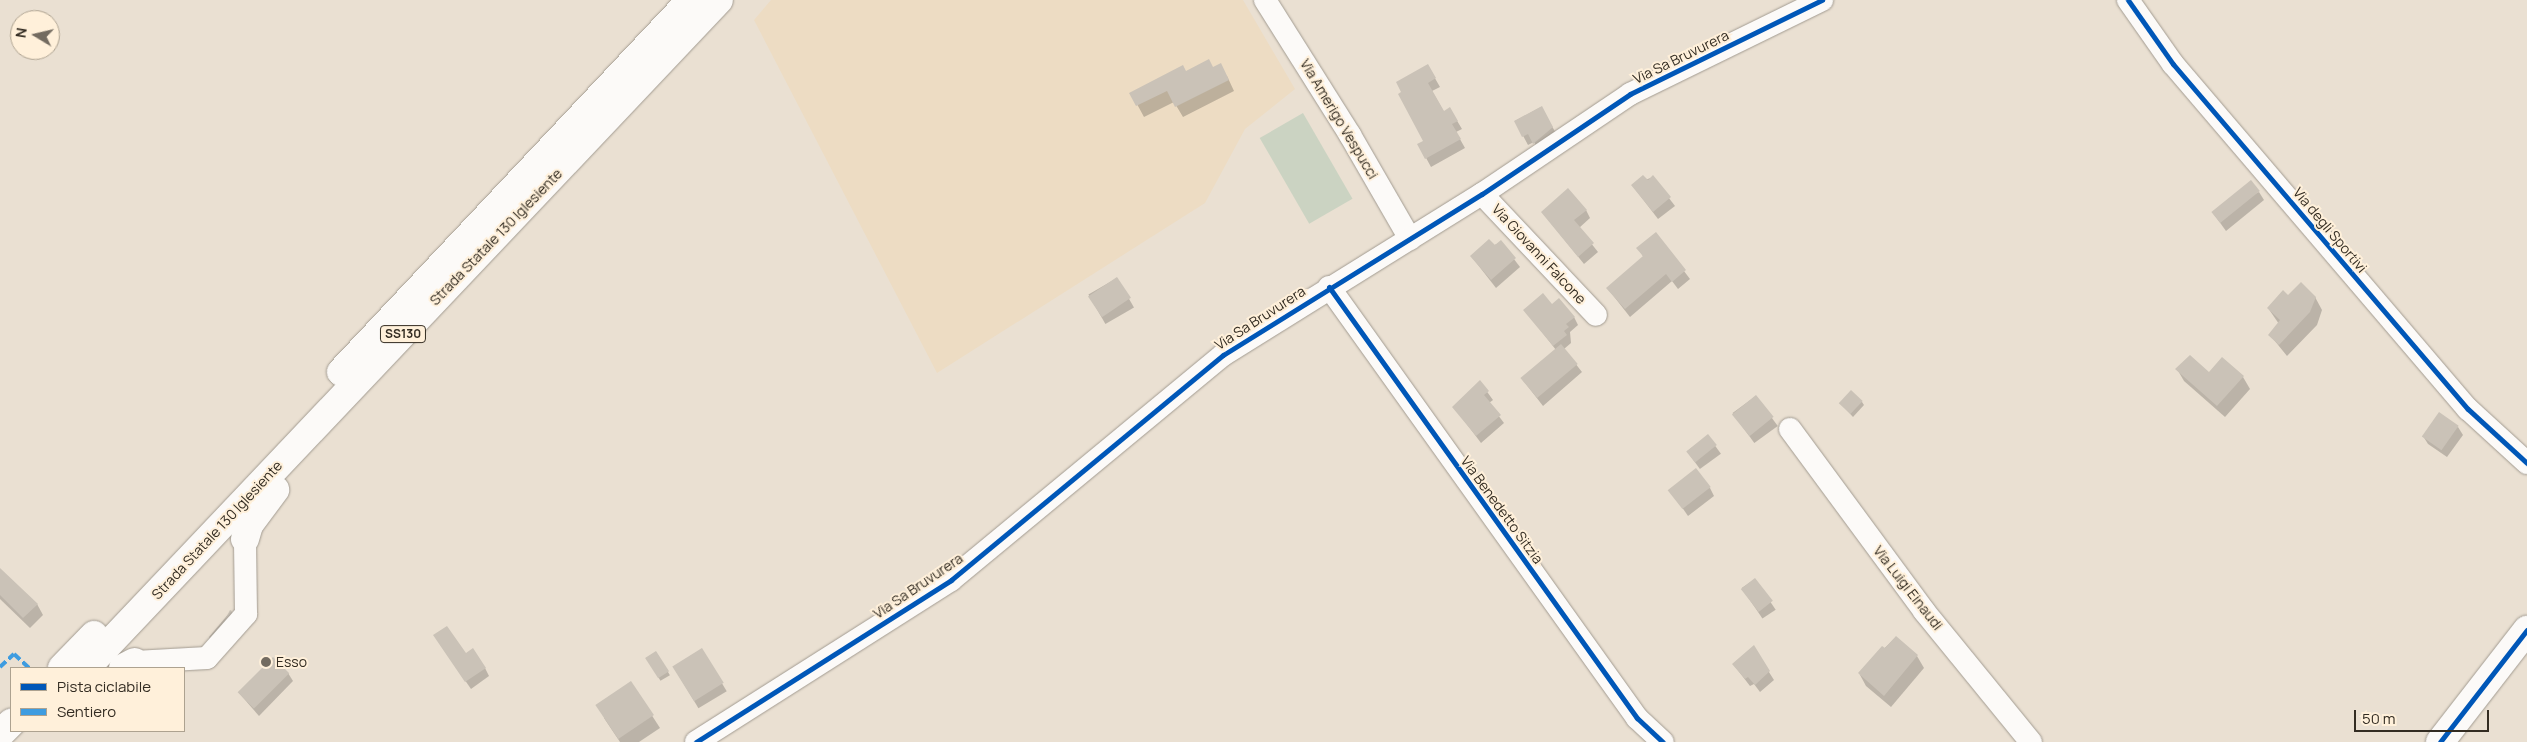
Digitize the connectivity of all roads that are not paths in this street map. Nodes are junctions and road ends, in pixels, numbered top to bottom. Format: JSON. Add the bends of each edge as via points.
{"nodes":[{"id":1,"x":691,"y":0,"type":"edge"},
{"id":2,"x":719,"y":0,"type":"edge"},
{"id":3,"x":1265,"y":0,"type":"edge"},
{"id":4,"x":1822,"y":0,"type":"edge"},
{"id":5,"x":2128,"y":0,"type":"edge"},
{"id":6,"x":1482,"y":194,"type":"junction"},
{"id":7,"x":1410,"y":240,"type":"junction"},
{"id":8,"x":1329,"y":287,"type":"junction"},
{"id":9,"x":1596,"y":314,"type":"dead end"},
{"id":10,"x":347,"y":393,"type":"junction"},
{"id":11,"x":1790,"y":429,"type":"dead end"},
{"id":12,"x":2527,"y":463,"type":"edge"},
{"id":13,"x":245,"y":539,"type":"joint"},
{"id":14,"x":2527,"y":630,"type":"edge"},
{"id":15,"x":129,"y":665,"type":"edge"},
{"id":16,"x":63,"y":667,"type":"edge"},
{"id":17,"x":87,"y":667,"type":"edge"},
{"id":18,"x":10,"y":723,"type":"edge"},
{"id":19,"x":26,"y":732,"type":"edge"},
{"id":20,"x":0,"y":734,"type":"edge"},
{"id":21,"x":17,"y":742,"type":"edge"},
{"id":22,"x":696,"y":742,"type":"edge"},
{"id":23,"x":1663,"y":742,"type":"edge"},
{"id":24,"x":2031,"y":742,"type":"edge"},
{"id":25,"x":2440,"y":742,"type":"edge"}],
"edges":[{"from":1,"to":16,"type":"main road","name":"Strada Statale 130 Iglesiente","number":"SS130"},
{"from":2,"to":10,"type":"main road","name":"Strada Statale 130 Iglesiente","number":"SS130"},
{"from":3,"to":7,"type":"street","name":"Via Amerigo Vespucci","via":[[1350,135]]},
{"from":4,"to":6,"type":"street","name":"Via Sa Bruvurera","via":[[1630,94]]},
{"from":5,"to":12,"type":"street","name":"Via degli Sportivi","via":[[2173,64],[2468,409]]},
{"from":6,"to":7,"type":"street","name":"Via Sa Bruvurera"},
{"from":6,"to":9,"type":"street","name":"Via Giovanni Falcone"},
{"from":7,"to":8,"type":"street","name":"Via Sa Bruvurera"},
{"from":8,"to":22,"type":"street","name":"Via Sa Bruvurera","via":[[1223,355],[951,580]]},
{"from":8,"to":23,"type":"street","name":"Via Benedetto Sitzia","via":[[1637,718]]},
{"from":10,"to":13,"type":"main road","via":[[249,525]]},
{"from":10,"to":17,"type":"main road","name":"Strada Statale 130 Iglesiente","number":"SS130"},
{"from":11,"to":24,"type":"street","name":"Via Luigi Einaudi","via":[[1924,611]]},
{"from":13,"to":15,"type":"street","via":[[246,614],[207,658]]},
{"from":14,"to":25,"type":"main road"},
{"from":18,"to":20,"type":"main road"},
{"from":19,"to":21,"type":"main road"}]}
